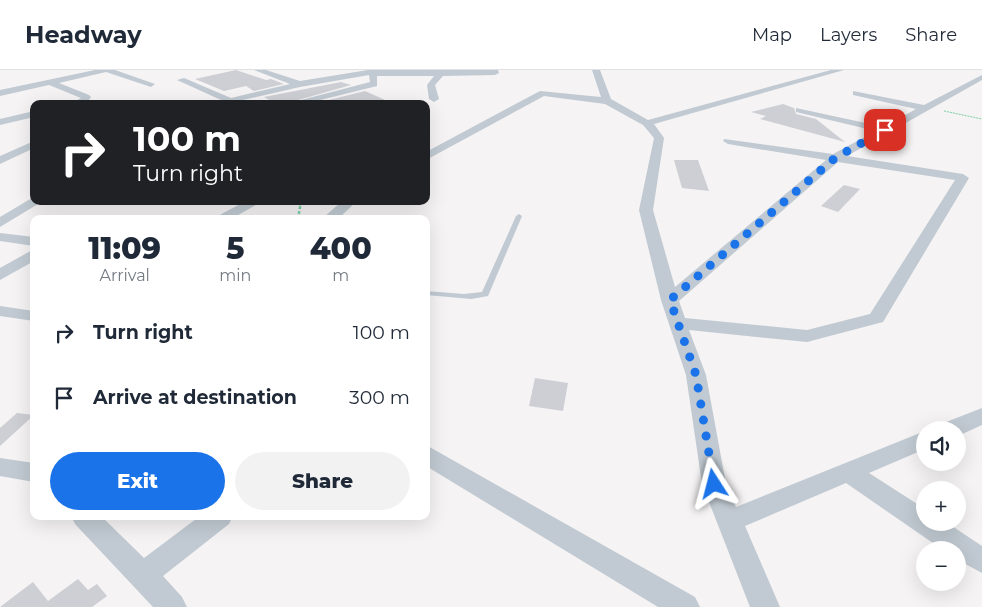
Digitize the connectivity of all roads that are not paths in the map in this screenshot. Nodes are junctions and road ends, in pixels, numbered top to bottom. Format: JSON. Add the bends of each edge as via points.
{"nodes":[{"id":1,"x":107,"y":70,"type":"edge"},
{"id":2,"x":258,"y":70,"type":"edge"},
{"id":3,"x":494,"y":70,"type":"edge"},
{"id":4,"x":596,"y":70,"type":"edge"},
{"id":5,"x":840,"y":70,"type":"edge"},
{"id":6,"x":373,"y":74,"type":"junction"},
{"id":7,"x":440,"y":74,"type":"junction"},
{"id":8,"x":967,"y":75,"type":"dead end"},
{"id":9,"x":982,"y":77,"type":"edge"},
{"id":10,"x":181,"y":80,"type":"dead end"},
{"id":11,"x":50,"y":82,"type":"junction"},
{"id":12,"x":151,"y":84,"type":"dead end"},
{"id":13,"x":300,"y":84,"type":"junction"},
{"id":14,"x":0,"y":93,"type":"edge"},
{"id":15,"x":856,"y":93,"type":"dead end"},
{"id":16,"x":434,"y":99,"type":"dead end"},
{"id":17,"x":84,"y":100,"type":"edge"},
{"id":18,"x":229,"y":100,"type":"edge"},
{"id":19,"x":241,"y":100,"type":"edge"},
{"id":20,"x":308,"y":100,"type":"edge"},
{"id":21,"x":607,"y":101,"type":"junction"},
{"id":22,"x":926,"y":108,"type":"junction"},
{"id":23,"x":8,"y":110,"type":"dead end"},
{"id":24,"x":799,"y":110,"type":"dead end"},
{"id":25,"x":30,"y":115,"type":"edge"},
{"id":26,"x":23,"y":117,"type":"junction"},
{"id":27,"x":0,"y":122,"type":"edge"},
{"id":28,"x":647,"y":123,"type":"junction"},
{"id":29,"x":885,"y":130,"type":"junction"},
{"id":30,"x":728,"y":141,"type":"dead end"},
{"id":31,"x":30,"y":146,"type":"edge"},
{"id":32,"x":430,"y":156,"type":"edge"},
{"id":33,"x":835,"y":158,"type":"junction"},
{"id":34,"x":0,"y":160,"type":"edge"},
{"id":35,"x":30,"y":205,"type":"edge"},
{"id":36,"x":249,"y":205,"type":"edge"},
{"id":37,"x":346,"y":205,"type":"edge"},
{"id":38,"x":227,"y":215,"type":"edge"},
{"id":39,"x":334,"y":215,"type":"edge"},
{"id":40,"x":519,"y":216,"type":"dead end"},
{"id":41,"x":0,"y":223,"type":"edge"},
{"id":42,"x":0,"y":237,"type":"edge"},
{"id":43,"x":30,"y":241,"type":"edge"},
{"id":44,"x":30,"y":256,"type":"edge"},
{"id":45,"x":0,"y":275,"type":"edge"},
{"id":46,"x":430,"y":293,"type":"edge"},
{"id":47,"x":670,"y":300,"type":"junction"},
{"id":48,"x":0,"y":311,"type":"edge"},
{"id":49,"x":30,"y":315,"type":"edge"},
{"id":50,"x":678,"y":323,"type":"junction"},
{"id":51,"x":982,"y":416,"type":"edge"},
{"id":52,"x":966,"y":423,"type":"edge"},
{"id":53,"x":916,"y":444,"type":"edge"},
{"id":54,"x":430,"y":456,"type":"edge"},
{"id":55,"x":0,"y":467,"type":"edge"},
{"id":56,"x":30,"y":472,"type":"edge"},
{"id":57,"x":848,"y":472,"type":"junction"},
{"id":58,"x":88,"y":520,"type":"edge"},
{"id":59,"x":215,"y":520,"type":"edge"},
{"id":60,"x":729,"y":521,"type":"junction"},
{"id":61,"x":982,"y":561,"type":"edge"},
{"id":62,"x":143,"y":575,"type":"junction"},
{"id":63,"x":172,"y":607,"type":"edge"},
{"id":64,"x":685,"y":607,"type":"edge"},
{"id":65,"x":765,"y":607,"type":"edge"}],
"edges":[{"from":1,"to":11,"type":"street"},
{"from":1,"to":12,"type":"street"},
{"from":2,"to":13,"type":"street"},
{"from":3,"to":7,"type":"street","via":[[495,73]]},
{"from":4,"to":21,"type":"street"},
{"from":5,"to":28,"type":"street"},
{"from":6,"to":7,"type":"street"},
{"from":6,"to":13,"type":"street"},
{"from":6,"to":20,"type":"street","via":[[374,84]]},
{"from":7,"to":16,"type":"street","via":[[431,85]]},
{"from":8,"to":9,"type":"street"},
{"from":9,"to":22,"type":"street"},
{"from":10,"to":18,"type":"street"},
{"from":11,"to":14,"type":"street"},
{"from":11,"to":17,"type":"street","via":[[86,97]]},
{"from":13,"to":19,"type":"street"},
{"from":15,"to":22,"type":"street"},
{"from":21,"to":28,"type":"street"},
{"from":21,"to":32,"type":"street","via":[[543,93]]},
{"from":22,"to":29,"type":"street"},
{"from":23,"to":26,"type":"street"},
{"from":24,"to":29,"type":"street"},
{"from":25,"to":26,"type":"street"},
{"from":26,"to":27,"type":"street"},
{"from":28,"to":47,"type":"street","via":[[660,138],[646,210]]},
{"from":29,"to":33,"type":"street"},
{"from":30,"to":33,"type":"street"},
{"from":31,"to":34,"type":"street"},
{"from":33,"to":47,"type":"street"},
{"from":33,"to":50,"type":"street","via":[[963,178],[877,318],[807,336]]},
{"from":35,"to":41,"type":"street"},
{"from":36,"to":38,"type":"street"},
{"from":37,"to":39,"type":"street"},
{"from":40,"to":46,"type":"lane","via":[[485,294],[474,297]]},
{"from":42,"to":43,"type":"street"},
{"from":44,"to":45,"type":"street"},
{"from":47,"to":50,"type":"street"},
{"from":48,"to":49,"type":"street"},
{"from":50,"to":60,"type":"street","via":[[696,375],[714,484]]},
{"from":51,"to":52,"type":"street"},
{"from":53,"to":57,"type":"street"},
{"from":54,"to":64,"type":"street"},
{"from":55,"to":56,"type":"street"},
{"from":57,"to":60,"type":"street"},
{"from":57,"to":61,"type":"street"},
{"from":58,"to":62,"type":"street"},
{"from":59,"to":62,"type":"street"},
{"from":60,"to":65,"type":"street"},
{"from":62,"to":63,"type":"street"}]}
